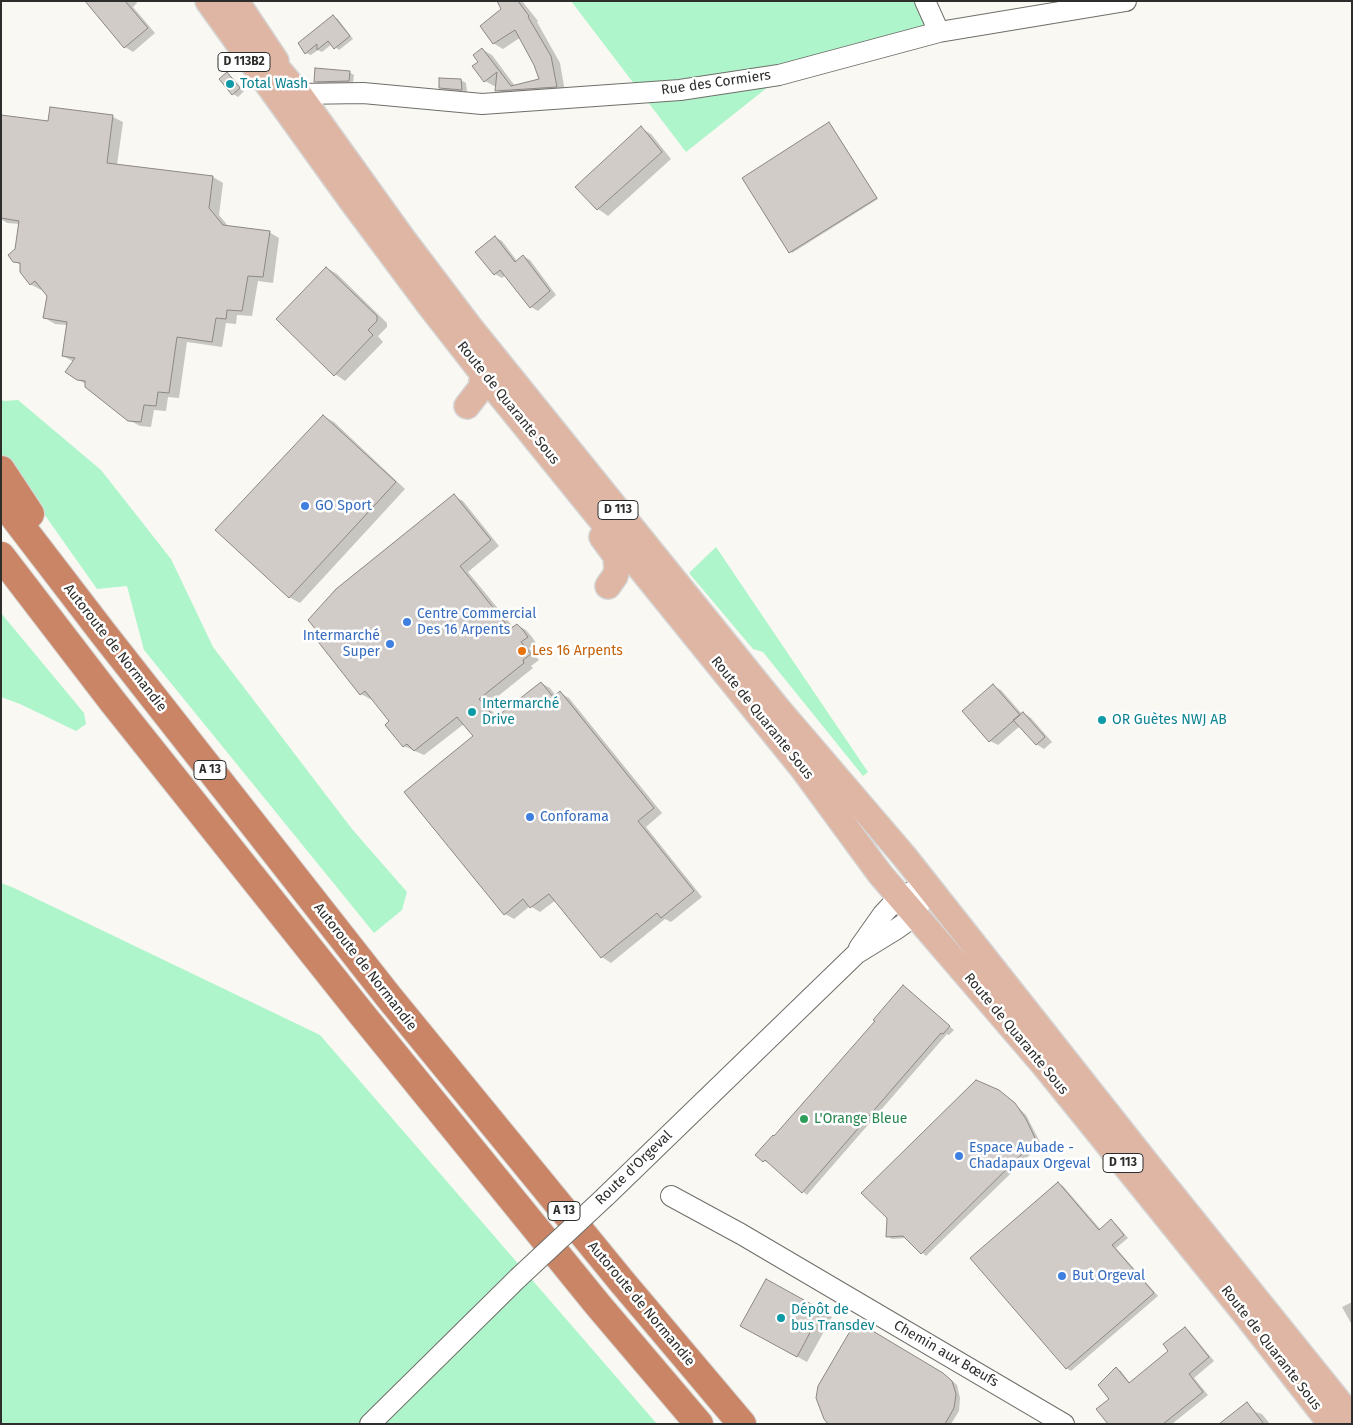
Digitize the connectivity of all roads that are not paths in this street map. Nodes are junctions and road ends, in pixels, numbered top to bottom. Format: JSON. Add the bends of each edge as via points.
{"nodes":[{"id":1,"x":193,"y":1,"type":"edge"},
{"id":2,"x":208,"y":1,"type":"edge"},
{"id":3,"x":223,"y":1,"type":"edge"},
{"id":4,"x":236,"y":1,"type":"edge"},
{"id":5,"x":926,"y":1,"type":"edge"},
{"id":6,"x":1126,"y":1,"type":"edge"},
{"id":7,"x":939,"y":32,"type":"junction"},
{"id":8,"x":331,"y":93,"type":"junction"},
{"id":9,"x":299,"y":94,"type":"junction"},
{"id":10,"x":295,"y":121,"type":"junction"},
{"id":11,"x":320,"y":124,"type":"junction"},
{"id":12,"x":483,"y":374,"type":"junction"},
{"id":13,"x":466,"y":406,"type":"dead end"},
{"id":14,"x":1,"y":470,"type":"edge"},
{"id":15,"x":1,"y":500,"type":"edge"},
{"id":16,"x":605,"y":524,"type":"junction"},
{"id":17,"x":33,"y":543,"type":"junction"},
{"id":18,"x":1,"y":556,"type":"edge"},
{"id":19,"x":1,"y":583,"type":"edge"},
{"id":20,"x":608,"y":586,"type":"dead end"},
{"id":21,"x":113,"y":702,"type":"junction"},
{"id":22,"x":927,"y":886,"type":"junction"},
{"id":23,"x":907,"y":907,"type":"junction"},
{"id":24,"x":671,"y":1196,"type":"dead end"},
{"id":25,"x":1352,"y":1418,"type":"edge"},
{"id":26,"x":370,"y":1424,"type":"edge"},
{"id":27,"x":699,"y":1424,"type":"edge"},
{"id":28,"x":742,"y":1424,"type":"edge"},
{"id":29,"x":1064,"y":1424,"type":"edge"},
{"id":30,"x":1331,"y":1424,"type":"edge"}],
"edges":[{"from":1,"to":10,"type":"main road","number":"D 113B2"},
{"from":2,"to":10,"type":"main road","name":"Route de Quarante Sous","number":"D 113"},
{"from":3,"to":9,"type":"main road","name":"Route de Quarante Sous","number":"D 113"},
{"from":4,"to":9,"type":"main road"},
{"from":5,"to":7,"type":"street"},
{"from":6,"to":7,"type":"street","name":"Rue des Cormiers"},
{"from":7,"to":8,"type":"street","name":"Rue des Cormiers","via":[[779,75],[680,90],[482,104]]},
{"from":8,"to":9,"type":"street","name":"Rue des Cormiers"},
{"from":8,"to":11,"type":"street","via":[[321,110]]},
{"from":9,"to":11,"type":"main road","name":"Route de Quarante Sous","number":"D 113"},
{"from":10,"to":12,"type":"main road","name":"Route de Quarante Sous","number":"D 113"},
{"from":11,"to":22,"type":"main road","name":"Route de Quarante Sous","number":"D 113","via":[[475,334],[779,710]]},
{"from":12,"to":13,"type":"main road","via":[[481,388]]},
{"from":12,"to":16,"type":"main road","name":"Route de Quarante Sous","number":"D 113"},
{"from":14,"to":17,"type":"highway","via":[[30,512]]},
{"from":15,"to":17,"type":"highway","name":"Autoroute de Normandie","number":"A 13"},
{"from":16,"to":20,"type":"main road","via":[[600,533],[616,556],[617,569]]},
{"from":16,"to":23,"type":"main road","name":"Route de Quarante Sous","number":"D 113","via":[[804,769]]},
{"from":17,"to":28,"type":"highway","name":"Autoroute de Normandie","number":"A 13","via":[[388,996]]},
{"from":18,"to":21,"type":"highway","number":"A 13"},
{"from":19,"to":21,"type":"highway","via":[[78,680]]},
{"from":21,"to":27,"type":"highway","number":"A 13","via":[[370,1025]]},
{"from":22,"to":23,"type":"street"},
{"from":22,"to":25,"type":"main road","name":"Route de Quarante Sous","number":"D 113"},
{"from":23,"to":26,"type":"street","name":"Route d'Orgeval","bridge":true,"via":[[883,914],[856,954]]},
{"from":23,"to":30,"type":"main road","name":"Route de Quarante Sous","number":"D 113","via":[[1043,1064]]},
{"from":24,"to":29,"type":"street","name":"Chemin aux Bœufs"}]}
